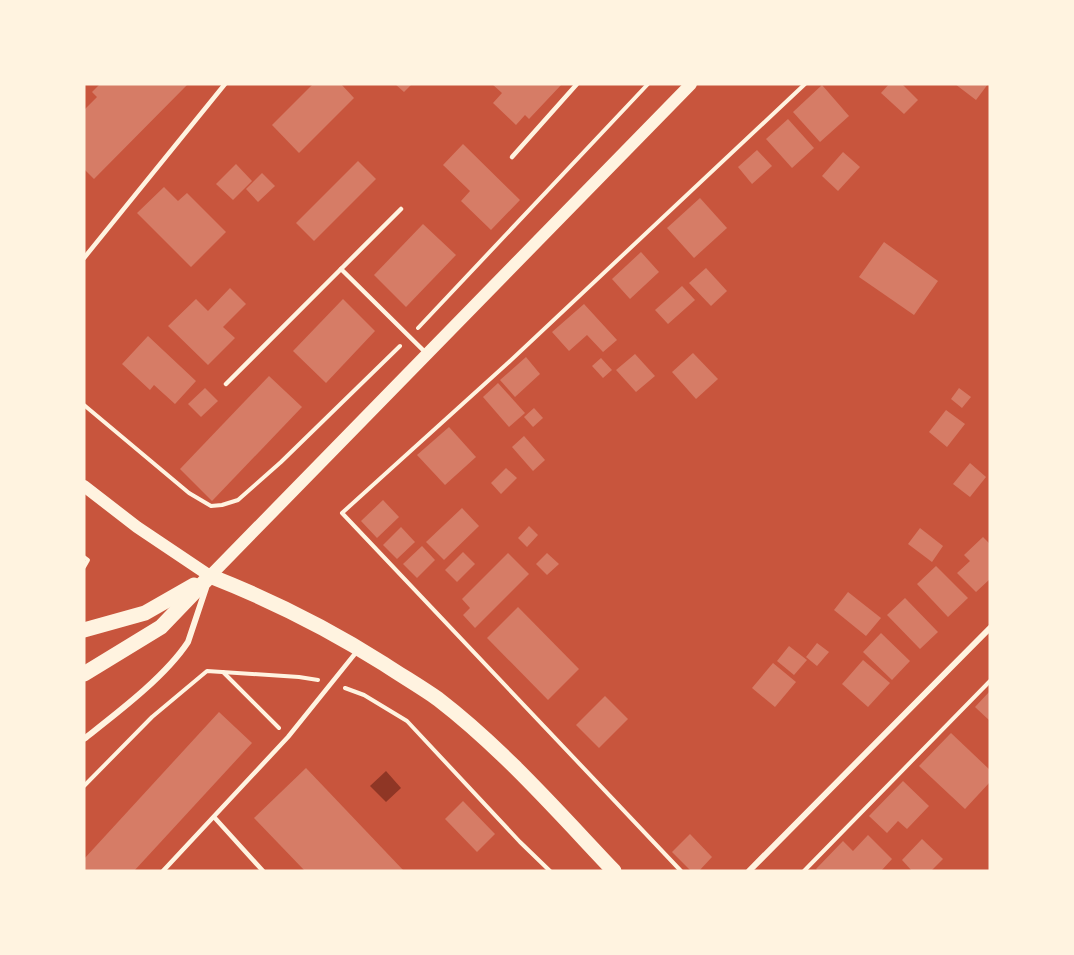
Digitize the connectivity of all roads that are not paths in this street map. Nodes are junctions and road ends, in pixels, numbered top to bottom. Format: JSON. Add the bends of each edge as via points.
{"nodes":[{"id":1,"x":225,"y":84,"type":"edge"},
{"id":2,"x":576,"y":84,"type":"edge"},
{"id":3,"x":691,"y":84,"type":"edge"},
{"id":4,"x":512,"y":157,"type":"dead end"},
{"id":5,"x":401,"y":209,"type":"dead end"},
{"id":6,"x":84,"y":258,"type":"edge"},
{"id":7,"x":341,"y":269,"type":"junction"},
{"id":8,"x":427,"y":354,"type":"junction"},
{"id":9,"x":226,"y":384,"type":"dead end"},
{"id":10,"x":84,"y":486,"type":"edge"},
{"id":11,"x":210,"y":576,"type":"junction"},
{"id":12,"x":990,"y":628,"type":"edge"},
{"id":13,"x":84,"y":630,"type":"edge"},
{"id":14,"x":359,"y":649,"type":"junction"},
{"id":15,"x":84,"y":674,"type":"edge"},
{"id":16,"x":84,"y":739,"type":"edge"},
{"id":17,"x":214,"y":817,"type":"junction"},
{"id":18,"x":164,"y":871,"type":"edge"},
{"id":19,"x":263,"y":871,"type":"edge"},
{"id":20,"x":614,"y":871,"type":"edge"},
{"id":21,"x":749,"y":871,"type":"edge"}],
"edges":[{"from":1,"to":6,"type":"lane"},
{"from":2,"to":4,"type":"lane"},
{"from":3,"to":8,"type":"main road"},
{"from":5,"to":7,"type":"lane"},
{"from":7,"to":8,"type":"lane"},
{"from":7,"to":9,"type":"lane"},
{"from":8,"to":11,"type":"main road"},
{"from":10,"to":11,"type":"main road"},
{"from":11,"to":13,"type":"main road","via":[[145,613]]},
{"from":11,"to":14,"type":"main road","via":[[293,612]]},
{"from":11,"to":15,"type":"main road","via":[[160,627]]},
{"from":11,"to":16,"type":"street","via":[[184,648],[157,678]]},
{"from":12,"to":21,"type":"street"},
{"from":14,"to":17,"type":"lane","via":[[288,737]]},
{"from":14,"to":20,"type":"main road","via":[[438,699],[489,744]]},
{"from":17,"to":18,"type":"lane"},
{"from":17,"to":19,"type":"lane"}]}
